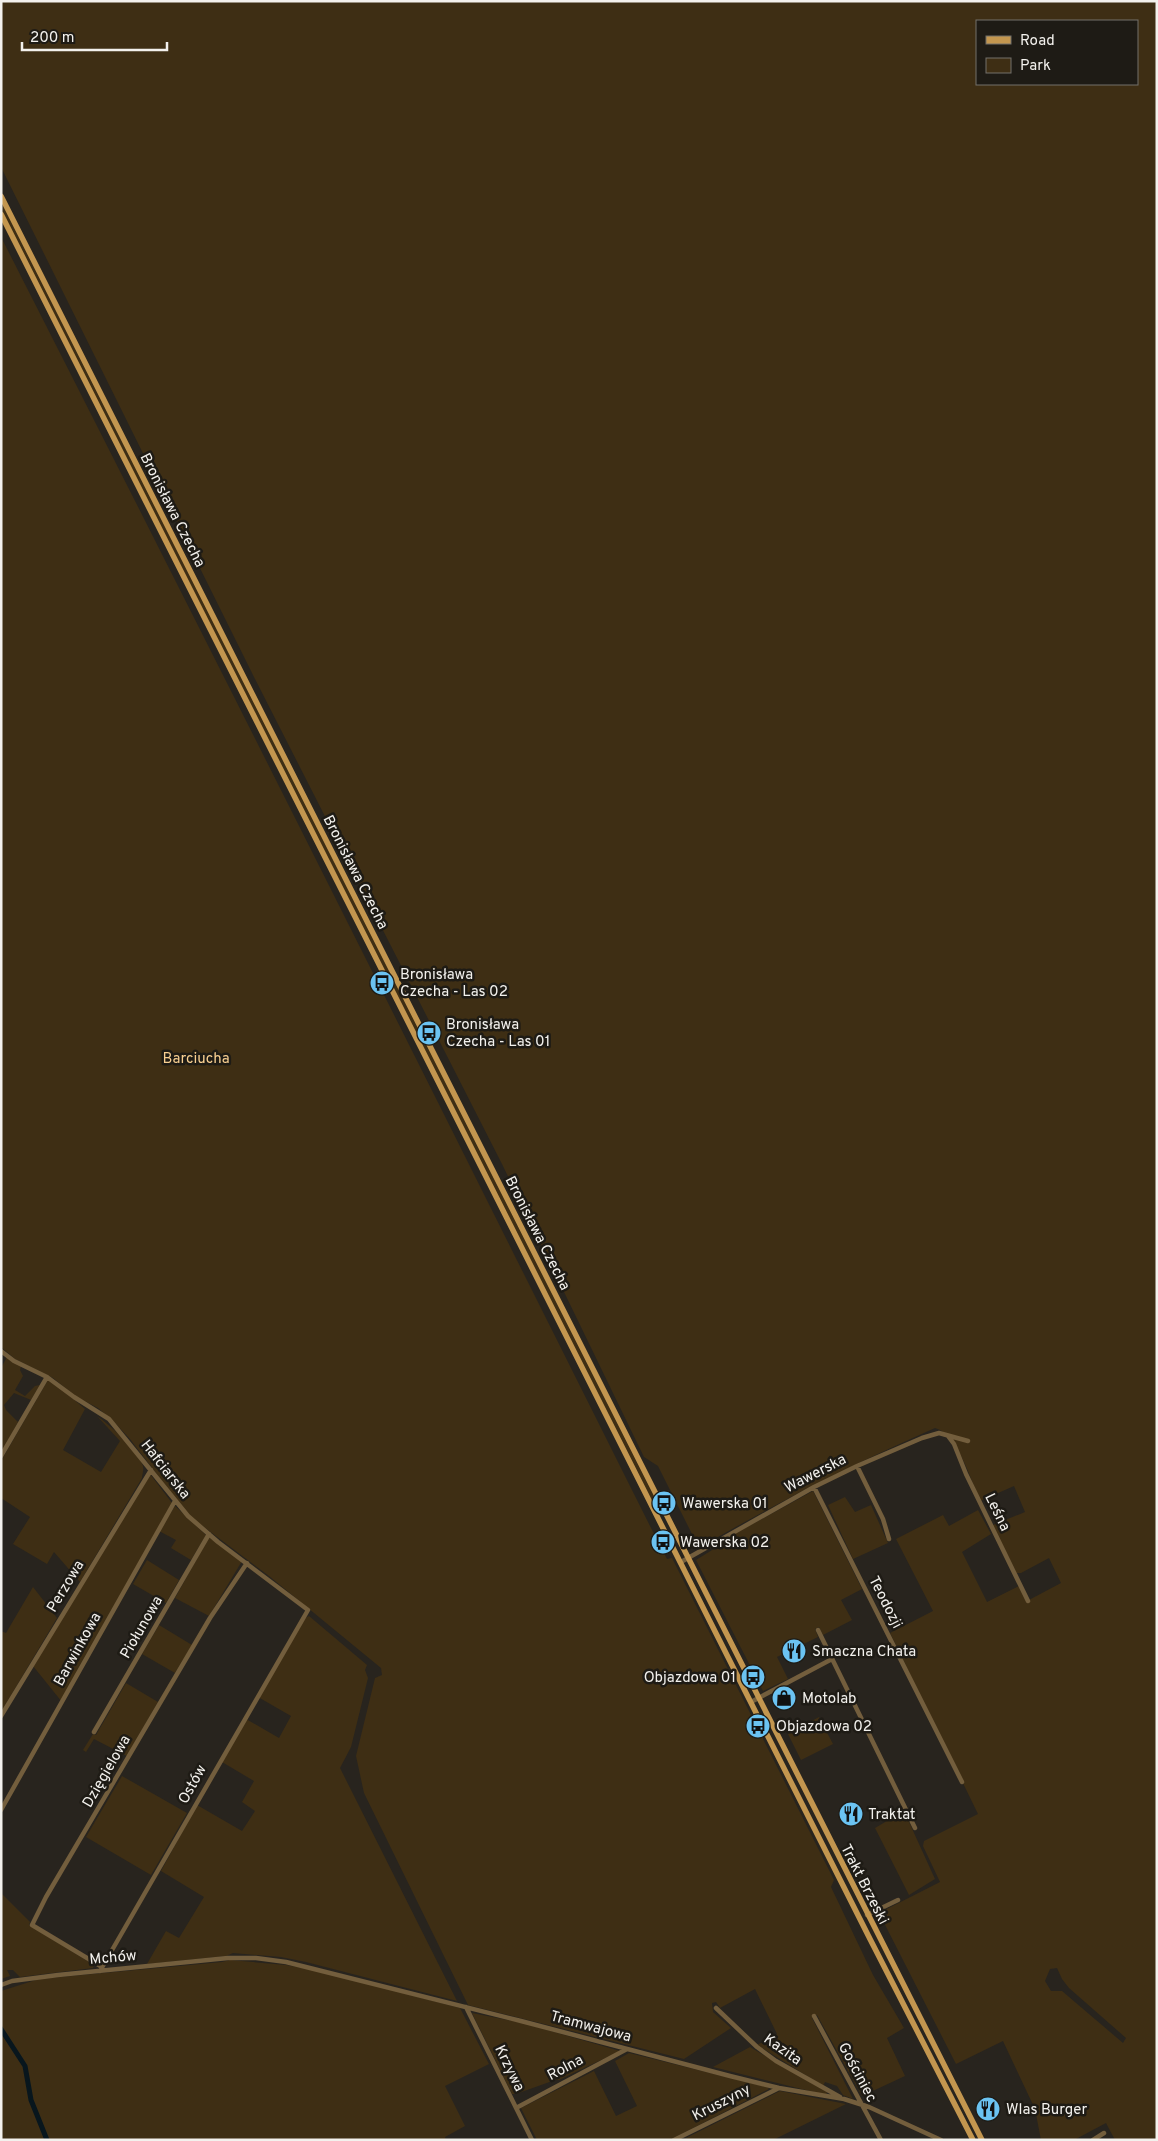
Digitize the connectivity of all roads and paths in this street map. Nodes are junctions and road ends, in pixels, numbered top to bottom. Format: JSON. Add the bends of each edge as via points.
{"nodes":[{"id":1,"x":1,"y":196,"type":"edge"},
{"id":2,"x":1,"y":214,"type":"edge"},
{"id":3,"x":1,"y":1351,"type":"edge"},
{"id":4,"x":47,"y":1376,"type":"junction"},
{"id":5,"x":947,"y":1435,"type":"junction"},
{"id":6,"x":968,"y":1441,"type":"dead end"},
{"id":7,"x":1,"y":1456,"type":"edge"},
{"id":8,"x":857,"y":1466,"type":"junction"},
{"id":9,"x":151,"y":1470,"type":"junction"},
{"id":10,"x":814,"y":1487,"type":"junction"},
{"id":11,"x":175,"y":1501,"type":"junction"},
{"id":12,"x":209,"y":1534,"type":"junction"},
{"id":13,"x":889,"y":1539,"type":"dead end"},
{"id":14,"x":688,"y":1558,"type":"junction"},
{"id":15,"x":681,"y":1562,"type":"junction"},
{"id":16,"x":247,"y":1563,"type":"junction"},
{"id":17,"x":1028,"y":1601,"type":"dead end"},
{"id":18,"x":308,"y":1610,"type":"joint"},
{"id":19,"x":818,"y":1630,"type":"dead end"},
{"id":20,"x":832,"y":1659,"type":"junction"},
{"id":21,"x":758,"y":1698,"type":"junction"},
{"id":22,"x":751,"y":1702,"type":"junction"},
{"id":23,"x":1,"y":1716,"type":"edge"},
{"id":24,"x":94,"y":1732,"type":"dead end"},
{"id":25,"x":962,"y":1782,"type":"dead end"},
{"id":26,"x":1,"y":1810,"type":"edge"},
{"id":27,"x":914,"y":1828,"type":"dead end"},
{"id":28,"x":898,"y":1900,"type":"dead end"},
{"id":29,"x":867,"y":1915,"type":"junction"},
{"id":30,"x":228,"y":1958,"type":"joint"},
{"id":31,"x":101,"y":1969,"type":"junction"},
{"id":32,"x":1,"y":1985,"type":"edge"},
{"id":33,"x":466,"y":2007,"type":"junction"},
{"id":34,"x":716,"y":2008,"type":"dead end"},
{"id":35,"x":814,"y":2016,"type":"dead end"},
{"id":36,"x":627,"y":2048,"type":"junction"},
{"id":37,"x":779,"y":2088,"type":"junction"},
{"id":38,"x":844,"y":2099,"type":"junction"},
{"id":39,"x":861,"y":2105,"type":"junction"},
{"id":40,"x":516,"y":2108,"type":"junction"},
{"id":41,"x":1104,"y":2133,"type":"dead end"},
{"id":42,"x":878,"y":2139,"type":"edge"},
{"id":43,"x":532,"y":2140,"type":"edge"},
{"id":44,"x":674,"y":2140,"type":"edge"},
{"id":45,"x":941,"y":2140,"type":"edge"},
{"id":46,"x":973,"y":2140,"type":"edge"},
{"id":47,"x":982,"y":2140,"type":"edge"},
{"id":48,"x":1093,"y":2140,"type":"edge"}],
"edges":[{"from":1,"to":14,"type":"main road","name":"Bronisława Czecha"},
{"from":2,"to":15,"type":"main road","name":"Bronisława Czecha"},
{"from":3,"to":4,"type":"street","name":"Hafciarska","via":[[14,1361]]},
{"from":4,"to":7,"type":"street"},
{"from":4,"to":9,"type":"street","name":"Hafciarska","via":[[109,1419]]},
{"from":5,"to":6,"type":"street","name":"Wawerska"},
{"from":5,"to":8,"type":"street","name":"Wawerska","via":[[932,1434]]},
{"from":5,"to":17,"type":"street","name":"Leśna"},
{"from":8,"to":10,"type":"street","name":"Wawerska"},
{"from":8,"to":13,"type":"street","via":[[883,1519]]},
{"from":9,"to":11,"type":"street","name":"Hafciarska"},
{"from":9,"to":23,"type":"street","name":"Perzowa"},
{"from":10,"to":14,"type":"street","name":"Wawerska"},
{"from":10,"to":25,"type":"street","name":"Teodozji"},
{"from":11,"to":12,"type":"street","name":"Hafciarska"},
{"from":11,"to":26,"type":"street","name":"Barwinkowa"},
{"from":12,"to":16,"type":"street","name":"Hafciarska"},
{"from":12,"to":24,"type":"street","name":"Piołunowa"},
{"from":14,"to":15,"type":"street","name":"Wawerska"},
{"from":14,"to":21,"type":"main road","name":"Trakt Brzeski"},
{"from":15,"to":22,"type":"main road","name":"Trakt Brzeski"},
{"from":16,"to":18,"type":"street","name":"Hafciarska"},
{"from":16,"to":31,"type":"street","name":"Dzięgielowa","via":[[205,1627],[32,1925]]},
{"from":18,"to":31,"type":"street","name":"Ostów"},
{"from":19,"to":20,"type":"street"},
{"from":20,"to":21,"type":"street"},
{"from":20,"to":27,"type":"street"},
{"from":21,"to":22,"type":"street"},
{"from":21,"to":29,"type":"main road","name":"Trakt Brzeski"},
{"from":22,"to":46,"type":"main road","name":"Trakt Brzeski"},
{"from":28,"to":29,"type":"street"},
{"from":29,"to":47,"type":"main road","name":"Trakt Brzeski"},
{"from":30,"to":31,"type":"street","name":"Mchów"},
{"from":30,"to":33,"type":"street","name":"Tramwajowa","via":[[286,1962]]},
{"from":31,"to":32,"type":"street","name":"Mchów"},
{"from":33,"to":36,"type":"street","name":"Tramwajowa"},
{"from":33,"to":40,"type":"street","name":"Krzywa"},
{"from":34,"to":38,"type":"street","name":"Kazita","via":[[757,2047],[801,2077]]},
{"from":35,"to":39,"type":"street","name":"Gościniec"},
{"from":36,"to":37,"type":"street","name":"Tramwajowa"},
{"from":36,"to":40,"type":"street","name":"Rolna"},
{"from":37,"to":38,"type":"street","name":"Tramwajowa"},
{"from":37,"to":44,"type":"street","name":"Kruszyny"},
{"from":38,"to":39,"type":"street","name":"Tramwajowa"},
{"from":39,"to":42,"type":"street","name":"Gościniec"},
{"from":39,"to":45,"type":"street","name":"Tramwajowa"},
{"from":40,"to":43,"type":"street","name":"Krzywa"},
{"from":41,"to":48,"type":"street"}]}
